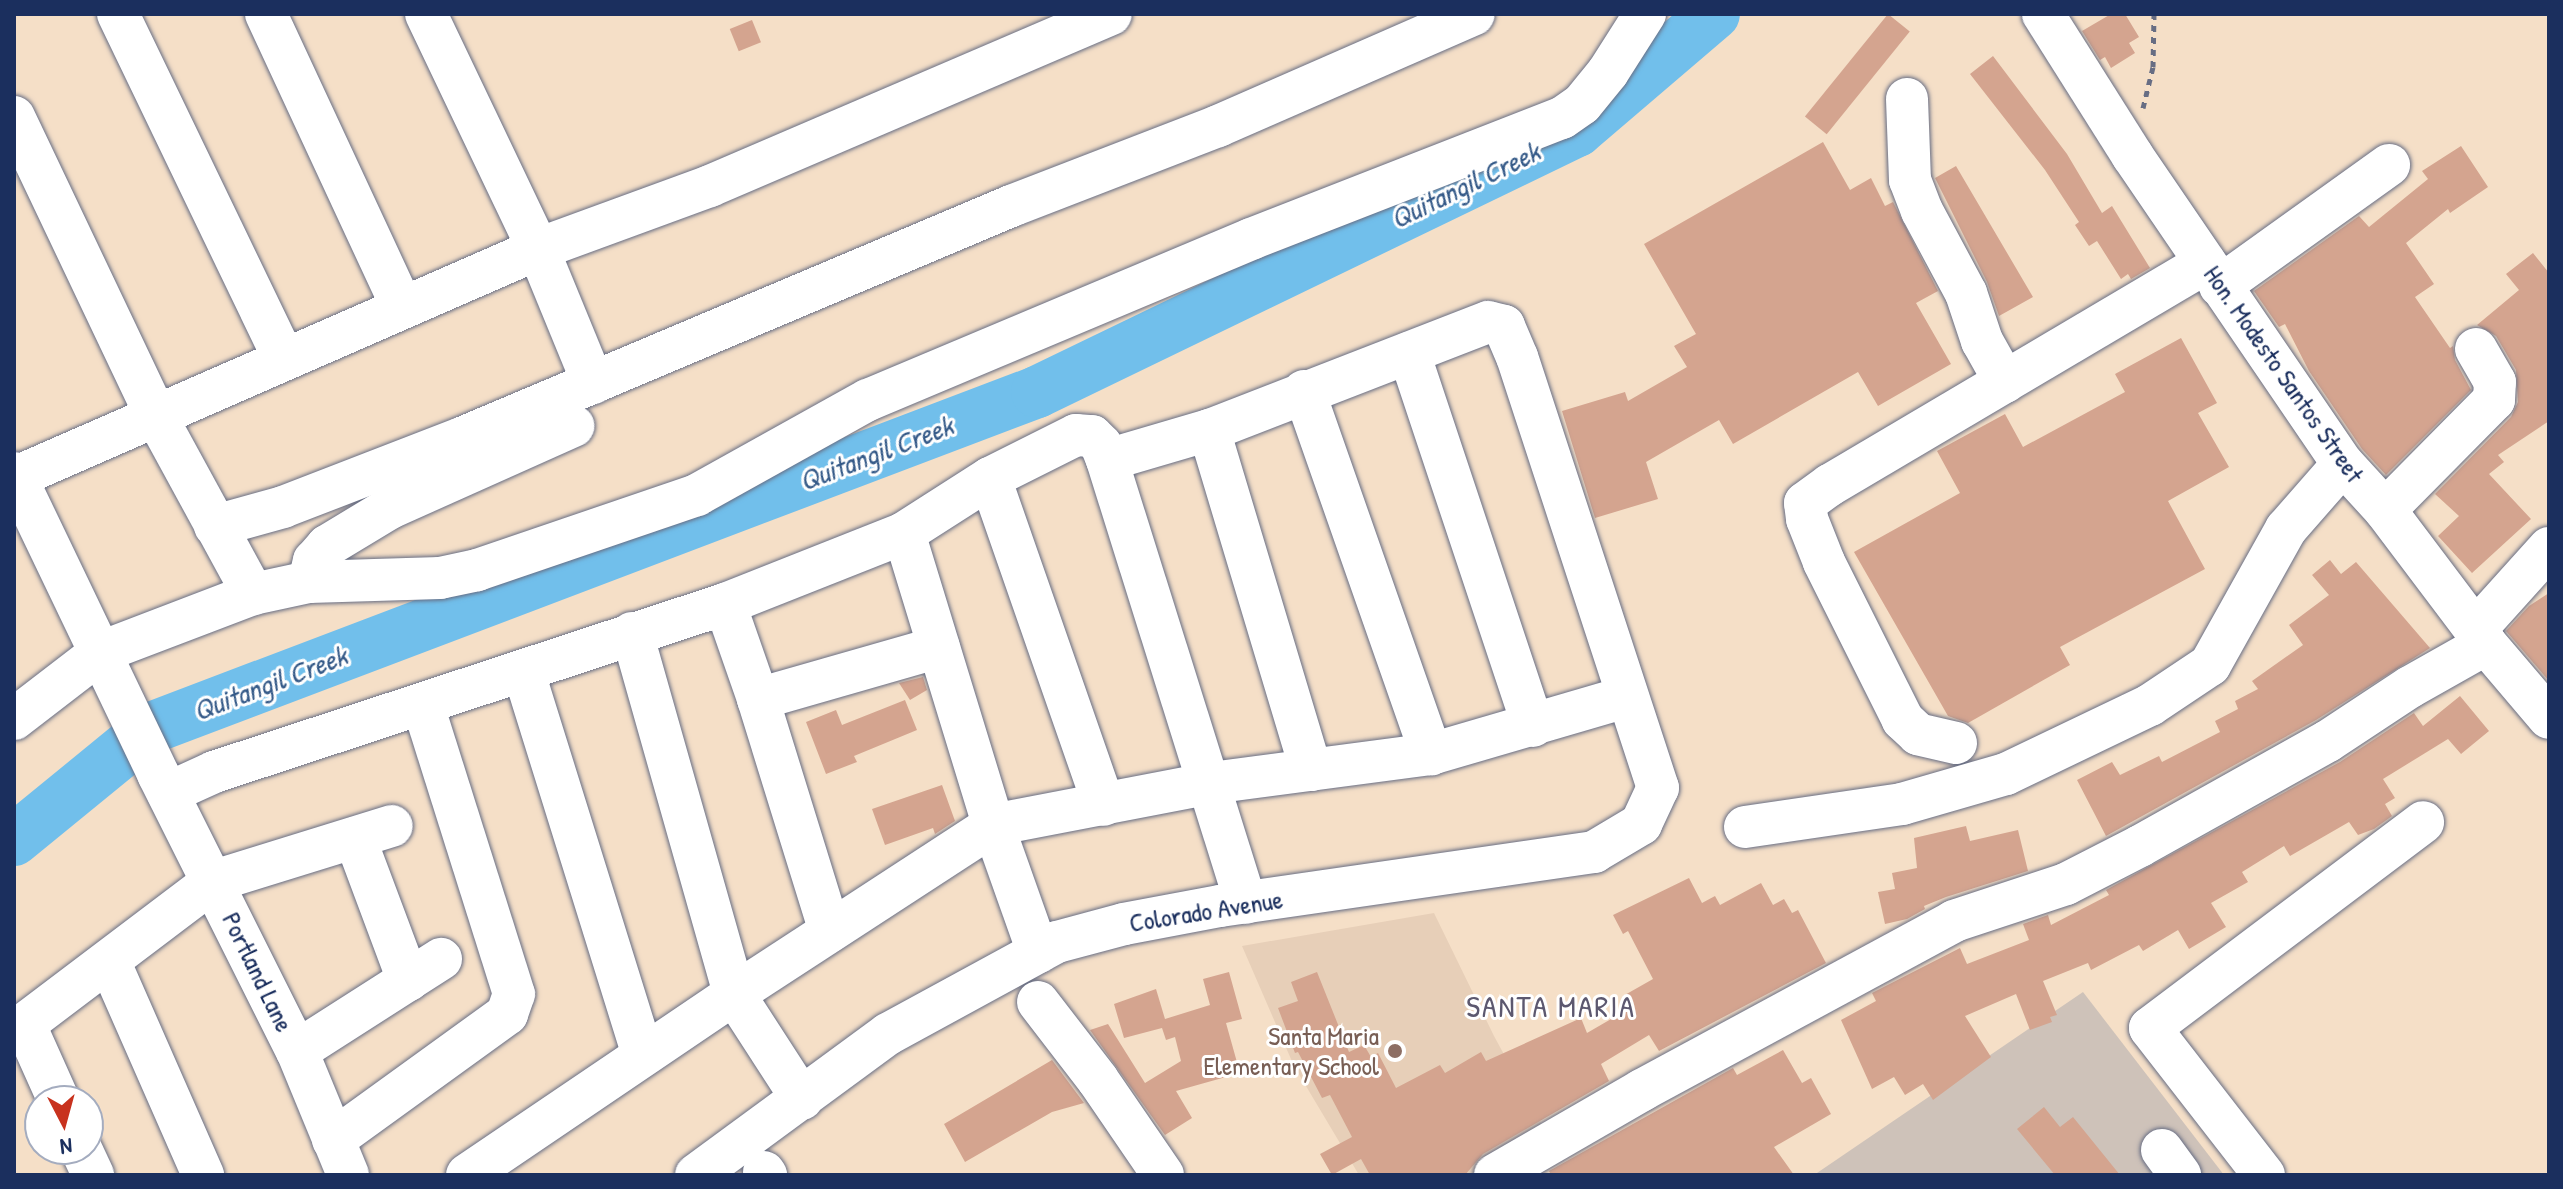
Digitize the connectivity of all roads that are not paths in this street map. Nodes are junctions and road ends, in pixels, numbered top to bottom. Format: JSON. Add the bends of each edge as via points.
{"nodes":[{"id":1,"x":118,"y":14,"type":"edge"},
{"id":2,"x":266,"y":14,"type":"edge"},
{"id":3,"x":426,"y":14,"type":"edge"},
{"id":4,"x":1111,"y":14,"type":"edge"},
{"id":5,"x":1474,"y":14,"type":"edge"},
{"id":6,"x":1645,"y":14,"type":"edge"},
{"id":7,"x":2043,"y":14,"type":"edge"},
{"id":8,"x":1907,"y":99,"type":"dead end"},
{"id":9,"x":14,"y":117,"type":"edge"},
{"id":10,"x":2389,"y":165,"type":"dead end"},
{"id":11,"x":538,"y":249,"type":"junction"},
{"id":12,"x":2212,"y":274,"type":"junction"},
{"id":13,"x":402,"y":307,"type":"junction"},
{"id":14,"x":2476,"y":349,"type":"dead end"},
{"id":15,"x":1409,"y":353,"type":"junction"},
{"id":16,"x":284,"y":359,"type":"junction"},
{"id":17,"x":2005,"y":382,"type":"junction"},
{"id":18,"x":593,"y":383,"type":"junction"},
{"id":19,"x":1304,"y":391,"type":"junction"},
{"id":20,"x":156,"y":416,"type":"junction"},
{"id":21,"x":573,"y":426,"type":"dead end"},
{"id":22,"x":1209,"y":430,"type":"junction"},
{"id":23,"x":1107,"y":460,"type":"junction"},
{"id":24,"x":2343,"y":464,"type":"junction"},
{"id":25,"x":15,"y":476,"type":"edge"},
{"id":26,"x":990,"y":478,"type":"junction"},
{"id":27,"x":2385,"y":510,"type":"junction"},
{"id":28,"x":215,"y":526,"type":"junction"},
{"id":29,"x":904,"y":533,"type":"junction"},
{"id":30,"x":2549,"y":548,"type":"edge"},
{"id":31,"x":309,"y":582,"type":"junction"},
{"id":32,"x":253,"y":594,"type":"junction"},
{"id":33,"x":725,"y":604,"type":"junction"},
{"id":34,"x":632,"y":633,"type":"junction"},
{"id":35,"x":2481,"y":636,"type":"junction"},
{"id":36,"x":939,"y":647,"type":"junction"},
{"id":37,"x":107,"y":666,"type":"junction"},
{"id":38,"x":524,"y":673,"type":"junction"},
{"id":39,"x":1626,"y":697,"type":"junction"},
{"id":40,"x":758,"y":699,"type":"junction"},
{"id":41,"x":423,"y":705,"type":"junction"},
{"id":42,"x":2549,"y":718,"type":"edge"},
{"id":43,"x":14,"y":719,"type":"edge"},
{"id":44,"x":1533,"y":726,"type":"junction"},
{"id":45,"x":1956,"y":743,"type":"dead end"},
{"id":46,"x":1431,"y":754,"type":"junction"},
{"id":47,"x":1311,"y":770,"type":"junction"},
{"id":48,"x":163,"y":783,"type":"junction"},
{"id":49,"x":1211,"y":783,"type":"junction"},
{"id":50,"x":1104,"y":805,"type":"junction"},
{"id":51,"x":2423,"y":822,"type":"dead end"},
{"id":52,"x":993,"y":825,"type":"junction"},
{"id":53,"x":1745,"y":827,"type":"dead end"},
{"id":54,"x":214,"y":881,"type":"junction"},
{"id":55,"x":1246,"y":903,"type":"junction"},
{"id":56,"x":830,"y":931,"type":"junction"},
{"id":57,"x":1038,"y":952,"type":"junction"},
{"id":58,"x":110,"y":963,"type":"junction"},
{"id":59,"x":734,"y":994,"type":"junction"},
{"id":60,"x":1038,"y":1002,"type":"dead end"},
{"id":61,"x":19,"y":1028,"type":"edge"},
{"id":62,"x":297,"y":1051,"type":"junction"},
{"id":63,"x":643,"y":1055,"type":"junction"},
{"id":64,"x":50,"y":1085,"type":"edge"},
{"id":65,"x":802,"y":1099,"type":"junction"},
{"id":66,"x":341,"y":1157,"type":"edge"},
{"id":67,"x":203,"y":1175,"type":"edge"},
{"id":68,"x":467,"y":1175,"type":"edge"},
{"id":69,"x":696,"y":1175,"type":"edge"},
{"id":70,"x":1163,"y":1175,"type":"edge"},
{"id":71,"x":1495,"y":1175,"type":"edge"},
{"id":72,"x":2264,"y":1175,"type":"edge"}],
"edges":[{"from":1,"to":16,"type":"street"},
{"from":2,"to":13,"type":"street"},
{"from":3,"to":11,"type":"street"},
{"from":4,"to":11,"type":"street","via":[[710,186]]},
{"from":5,"to":18,"type":"street","via":[[1218,126],[1011,206]]},
{"from":6,"to":31,"type":"street","via":[[1608,72],[1582,104],[1562,118],[1251,239],[868,400],[697,495],[477,570],[440,578]]},
{"from":7,"to":12,"type":"street","name":"Hon. Modesto Santos Street"},
{"from":8,"to":17,"type":"street","via":[[1910,180]]},
{"from":9,"to":20,"type":"street"},
{"from":10,"to":12,"type":"street"},
{"from":11,"to":13,"type":"street"},
{"from":11,"to":18,"type":"street"},
{"from":12,"to":17,"type":"street"},
{"from":12,"to":24,"type":"street","name":"Hon. Modesto Santos Street"},
{"from":13,"to":16,"type":"street"},
{"from":14,"to":27,"type":"street","via":[[2495,382],[2494,400]]},
{"from":15,"to":19,"type":"street"},
{"from":15,"to":39,"type":"street","name":"Colorado Avenue","via":[[1488,322],[1504,326]]},
{"from":15,"to":44,"type":"street"},
{"from":16,"to":20,"type":"street"},
{"from":17,"to":45,"type":"street","via":[[1805,503],[1824,562],[1903,720],[1918,734]]},
{"from":18,"to":28,"type":"street","via":[[283,507]]},
{"from":19,"to":22,"type":"street"},
{"from":19,"to":46,"type":"street"},
{"from":20,"to":25,"type":"street"},
{"from":20,"to":28,"type":"street"},
{"from":21,"to":31,"type":"street","via":[[390,508],[327,546],[314,561]]},
{"from":22,"to":23,"type":"street"},
{"from":22,"to":47,"type":"street"},
{"from":23,"to":26,"type":"street","via":[[1092,436],[1076,435]]},
{"from":23,"to":49,"type":"street"},
{"from":24,"to":27,"type":"street","name":"Hon. Modesto Santos Street"},
{"from":24,"to":53,"type":"street","via":[[2286,529],[2210,665],[2150,705],[2006,774],[1902,804]]},
{"from":25,"to":37,"type":"street","name":"Portland Lane"},
{"from":26,"to":29,"type":"street"},
{"from":26,"to":50,"type":"street"},
{"from":27,"to":35,"type":"street","name":"Hon. Modesto Santos Street"},
{"from":28,"to":32,"type":"street"},
{"from":29,"to":33,"type":"street"},
{"from":29,"to":36,"type":"street"},
{"from":30,"to":35,"type":"street"},
{"from":31,"to":32,"type":"street"},
{"from":32,"to":37,"type":"street"},
{"from":33,"to":34,"type":"street"},
{"from":33,"to":40,"type":"street"},
{"from":34,"to":38,"type":"street"},
{"from":34,"to":59,"type":"street"},
{"from":35,"to":42,"type":"street","name":"Hon. Modesto Santos Street"},
{"from":35,"to":71,"type":"street","via":[[2328,741],[2140,846],[2066,884],[1954,921]]},
{"from":36,"to":40,"type":"street"},
{"from":36,"to":52,"type":"street"},
{"from":37,"to":43,"type":"street"},
{"from":37,"to":48,"type":"street","name":"Portland Lane"},
{"from":38,"to":41,"type":"street"},
{"from":38,"to":63,"type":"street"},
{"from":39,"to":44,"type":"street"},
{"from":39,"to":55,"type":"street","name":"Colorado Avenue","via":[[1658,788],[1641,824],[1594,852]]},
{"from":40,"to":56,"type":"street"},
{"from":41,"to":48,"type":"street","via":[[214,772]]},
{"from":41,"to":66,"type":"street","via":[[514,994],[507,1014]]},
{"from":44,"to":46,"type":"street"},
{"from":46,"to":47,"type":"street"},
{"from":47,"to":49,"type":"street"},
{"from":48,"to":54,"type":"street","name":"Portland Lane"},
{"from":49,"to":50,"type":"street"},
{"from":49,"to":55,"type":"street"},
{"from":50,"to":52,"type":"street"},
{"from":51,"to":72,"type":"street","via":[[2150,1028]]},
{"from":52,"to":56,"type":"street"},
{"from":52,"to":57,"type":"street"},
{"from":54,"to":58,"type":"street"},
{"from":54,"to":62,"type":"street","name":"Portland Lane"},
{"from":54,"to":62,"type":"street","via":[[374,832],[425,969]]},
{"from":55,"to":57,"type":"street","name":"Colorado Avenue","via":[[1124,924]]},
{"from":56,"to":59,"type":"street"},
{"from":57,"to":65,"type":"street","name":"Colorado Avenue","via":[[888,1034]]},
{"from":58,"to":61,"type":"street"},
{"from":58,"to":67,"type":"street"},
{"from":59,"to":63,"type":"street"},
{"from":59,"to":65,"type":"street"},
{"from":60,"to":70,"type":"street"},
{"from":61,"to":64,"type":"street"},
{"from":62,"to":66,"type":"street","name":"Portland Lane"},
{"from":63,"to":68,"type":"street"},
{"from":65,"to":69,"type":"street","name":"Colorado Avenue"}]}
